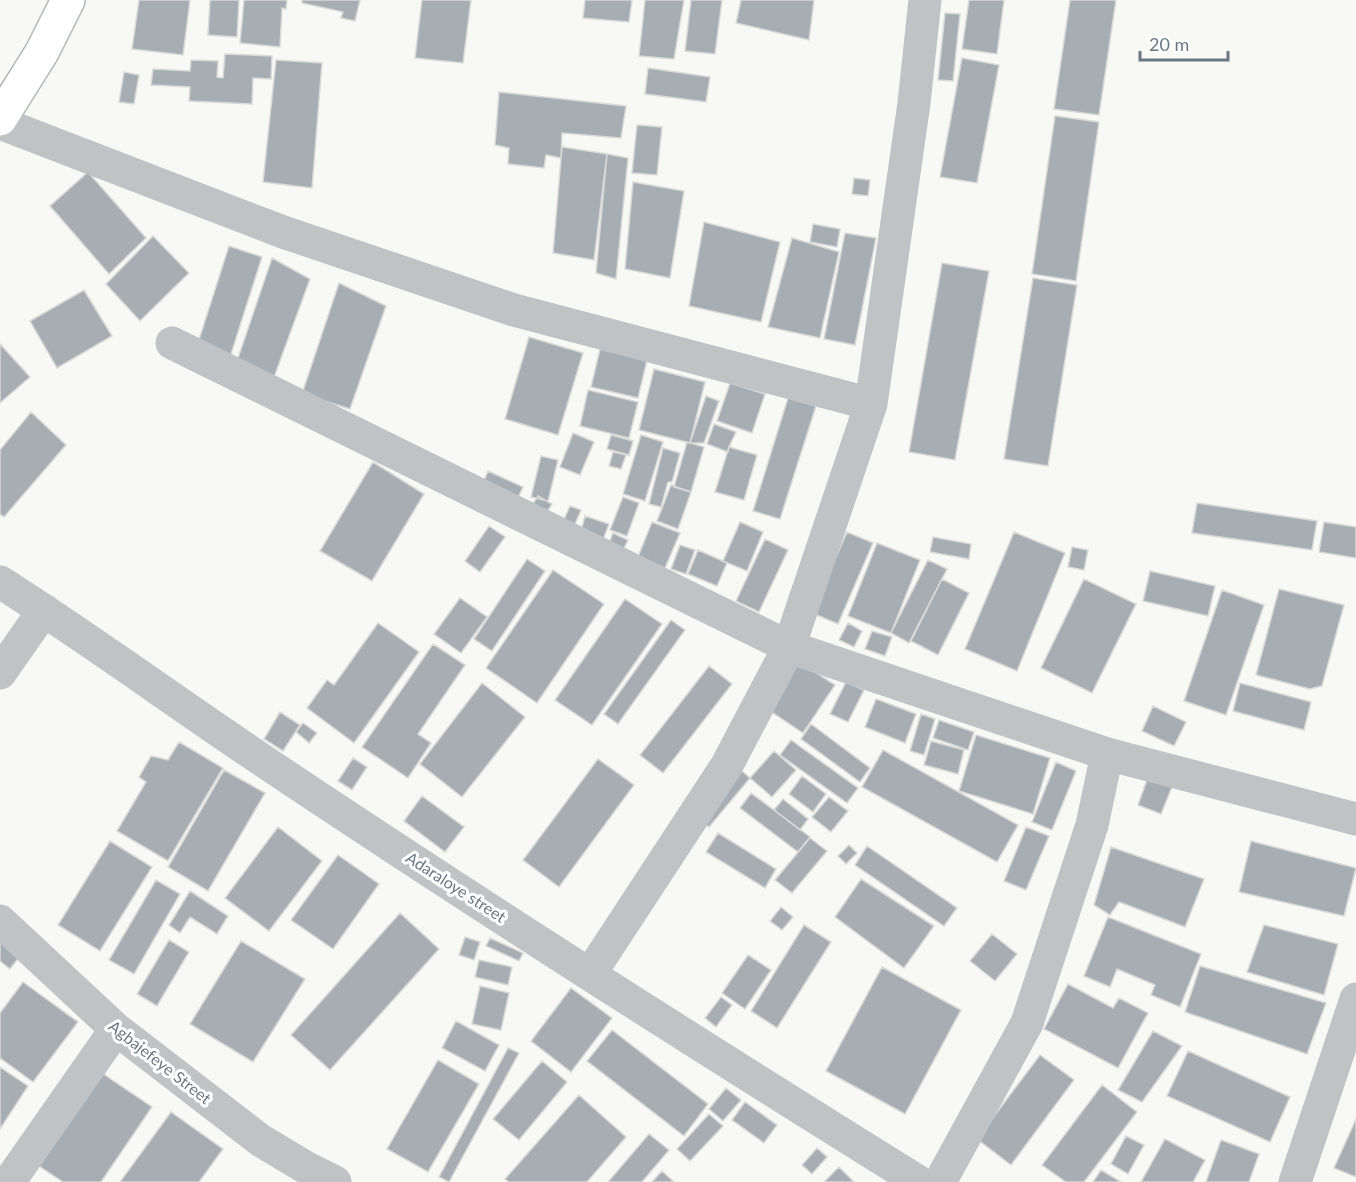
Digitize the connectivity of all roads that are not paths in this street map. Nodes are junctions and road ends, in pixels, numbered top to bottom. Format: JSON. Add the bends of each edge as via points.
{"nodes":[{"id":1,"x":68,"y":0,"type":"edge"},
{"id":2,"x":925,"y":0,"type":"edge"},
{"id":3,"x":0,"y":121,"type":"edge"},
{"id":4,"x":172,"y":343,"type":"dead end"},
{"id":5,"x":871,"y":404,"type":"junction"},
{"id":6,"x":0,"y":582,"type":"edge"},
{"id":7,"x":44,"y":610,"type":"junction"},
{"id":8,"x":789,"y":647,"type":"junction"},
{"id":9,"x":0,"y":673,"type":"edge"},
{"id":10,"x":1107,"y":754,"type":"junction"},
{"id":11,"x":1356,"y":819,"type":"edge"},
{"id":12,"x":0,"y":921,"type":"edge"},
{"id":13,"x":590,"y":974,"type":"junction"},
{"id":14,"x":1356,"y":999,"type":"edge"},
{"id":15,"x":116,"y":1029,"type":"junction"},
{"id":16,"x":9,"y":1182,"type":"edge"},
{"id":17,"x":335,"y":1182,"type":"edge"},
{"id":18,"x":919,"y":1182,"type":"edge"},
{"id":19,"x":940,"y":1182,"type":"edge"},
{"id":20,"x":1295,"y":1182,"type":"edge"}],
"edges":[{"from":1,"to":3,"type":"main road"},
{"from":2,"to":5,"type":"street"},
{"from":3,"to":5,"type":"street","via":[[283,232],[514,310]]},
{"from":4,"to":8,"type":"street"},
{"from":5,"to":8,"type":"street"},
{"from":6,"to":7,"type":"street","name":"Adaraloye street"},
{"from":7,"to":9,"type":"street"},
{"from":7,"to":13,"type":"street","name":"Adaraloye street","via":[[271,767]]},
{"from":8,"to":10,"type":"street"},
{"from":8,"to":13,"type":"street","via":[[727,765]]},
{"from":10,"to":11,"type":"street"},
{"from":10,"to":19,"type":"street","via":[[1092,825],[1027,1023]]},
{"from":12,"to":15,"type":"street","name":"Agbajefeye Street"},
{"from":13,"to":18,"type":"street","name":"Adaraloye street"},
{"from":14,"to":20,"type":"street"},
{"from":15,"to":16,"type":"street"},
{"from":15,"to":17,"type":"street","name":"Agbajefeye Street","via":[[260,1140]]}]}
